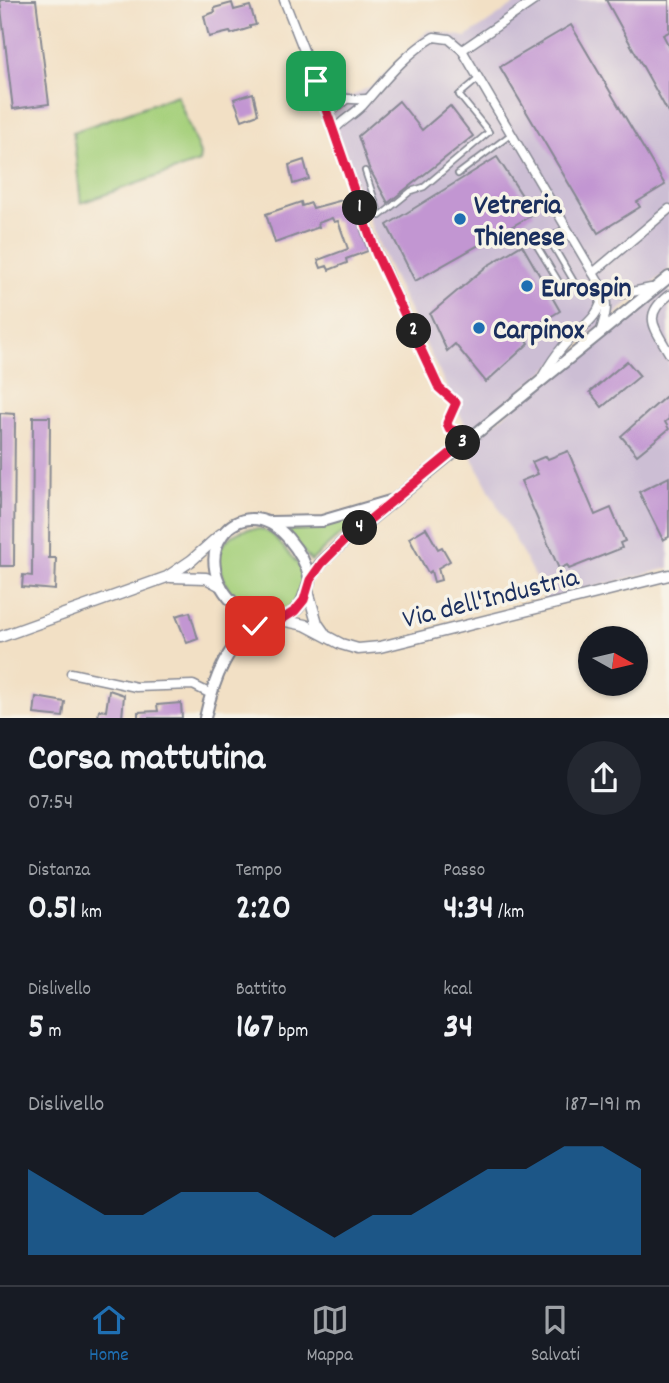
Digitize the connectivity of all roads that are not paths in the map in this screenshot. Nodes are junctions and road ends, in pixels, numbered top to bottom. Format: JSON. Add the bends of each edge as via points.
{"nodes":[{"id":1,"x":284,"y":0,"type":"edge"},
{"id":2,"x":535,"y":0,"type":"edge"},
{"id":3,"x":462,"y":50,"type":"junction"},
{"id":4,"x":478,"y":79,"type":"junction"},
{"id":5,"x":316,"y":81,"type":"junction"},
{"id":6,"x":366,"y":99,"type":"junction"},
{"id":7,"x":345,"y":100,"type":"junction"},
{"id":8,"x":327,"y":115,"type":"junction"},
{"id":9,"x":349,"y":116,"type":"junction"},
{"id":10,"x":333,"y":131,"type":"junction"},
{"id":11,"x":510,"y":135,"type":"junction"},
{"id":12,"x":365,"y":171,"type":"dead end"},
{"id":13,"x":458,"y":174,"type":"dead end"},
{"id":14,"x":668,"y":207,"type":"edge"},
{"id":15,"x":566,"y":229,"type":"junction"},
{"id":16,"x":549,"y":239,"type":"junction"},
{"id":17,"x":593,"y":274,"type":"junction"},
{"id":18,"x":669,"y":277,"type":"edge"},
{"id":19,"x":657,"y":286,"type":"junction"},
{"id":20,"x":603,"y":289,"type":"junction"},
{"id":21,"x":669,"y":295,"type":"edge"},
{"id":22,"x":600,"y":333,"type":"junction"},
{"id":23,"x":669,"y":353,"type":"edge"},
{"id":24,"x":535,"y":387,"type":"junction"},
{"id":25,"x":456,"y":403,"type":"road end"},
{"id":26,"x":396,"y":499,"type":"junction"},
{"id":27,"x":271,"y":522,"type":"junction"},
{"id":28,"x":221,"y":534,"type":"junction"},
{"id":29,"x":669,"y":575,"type":"edge"},
{"id":30,"x":167,"y":577,"type":"junction"},
{"id":31,"x":221,"y":586,"type":"junction"},
{"id":32,"x":309,"y":586,"type":"junction"},
{"id":33,"x":232,"y":599,"type":"junction"},
{"id":34,"x":281,"y":620,"type":"junction"},
{"id":35,"x":265,"y":622,"type":"junction"},
{"id":36,"x":324,"y":634,"type":"junction"},
{"id":37,"x":0,"y":637,"type":"edge"},
{"id":38,"x":235,"y":646,"type":"junction"},
{"id":39,"x":71,"y":673,"type":"dead end"},
{"id":40,"x":211,"y":694,"type":"junction"},
{"id":41,"x":205,"y":718,"type":"edge"}],
"edges":[{"from":1,"to":5,"type":"street"},
{"from":2,"to":3,"type":"street"},
{"from":3,"to":4,"type":"street"},
{"from":3,"to":6,"type":"street","via":[[449,39],[434,37],[418,46]]},
{"from":4,"to":11,"type":"street"},
{"from":4,"to":12,"type":"lane","via":[[459,95],[489,132],[424,187],[411,191],[380,216]]},
{"from":5,"to":7,"type":"street"},
{"from":5,"to":8,"type":"street"},
{"from":6,"to":7,"type":"street"},
{"from":6,"to":9,"type":"street"},
{"from":7,"to":8,"type":"street"},
{"from":8,"to":9,"type":"street"},
{"from":8,"to":10,"type":"street"},
{"from":9,"to":10,"type":"street"},
{"from":10,"to":25,"type":"street","via":[[376,253],[439,388]]},
{"from":11,"to":13,"type":"lane"},
{"from":11,"to":15,"type":"street"},
{"from":14,"to":17,"type":"street"},
{"from":15,"to":16,"type":"lane"},
{"from":15,"to":17,"type":"street"},
{"from":16,"to":16,"type":"lane","via":[[537,246],[562,287],[573,280]]},
{"from":17,"to":20,"type":"street"},
{"from":18,"to":19,"type":"main road"},
{"from":19,"to":20,"type":"street","via":[[622,294]]},
{"from":19,"to":22,"type":"main road"},
{"from":20,"to":22,"type":"street","via":[[606,314]]},
{"from":20,"to":24,"type":"street","via":[[597,313],[562,347]]},
{"from":21,"to":23,"type":"street","via":[[653,312],[653,324]]},
{"from":22,"to":24,"type":"main road"},
{"from":24,"to":26,"type":"main road"},
{"from":26,"to":27,"type":"main road","via":[[322,521]]},
{"from":26,"to":32,"type":"main road","via":[[322,563]]},
{"from":27,"to":28,"type":"main road","via":[[238,522]]},
{"from":27,"to":32,"type":"main road","via":[[304,561]]},
{"from":28,"to":30,"type":"street"},
{"from":28,"to":31,"type":"main road","via":[[213,556]]},
{"from":29,"to":36,"type":"street","name":"Via dell'Industria","via":[[380,647],[358,649]]},
{"from":30,"to":31,"type":"street","via":[[206,578]]},
{"from":30,"to":37,"type":"street"},
{"from":31,"to":33,"type":"main road"},
{"from":32,"to":34,"type":"main road","via":[[300,606]]},
{"from":32,"to":36,"type":"street"},
{"from":33,"to":35,"type":"main road","via":[[245,614]]},
{"from":33,"to":38,"type":"main road","via":[[238,622]]},
{"from":34,"to":35,"type":"main road"},
{"from":34,"to":36,"type":"street","name":"Via dell'Industria"},
{"from":35,"to":38,"type":"main road"},
{"from":38,"to":40,"type":"main road"},
{"from":39,"to":40,"type":"street","via":[[136,687],[194,685]]},
{"from":40,"to":41,"type":"main road"}]}
